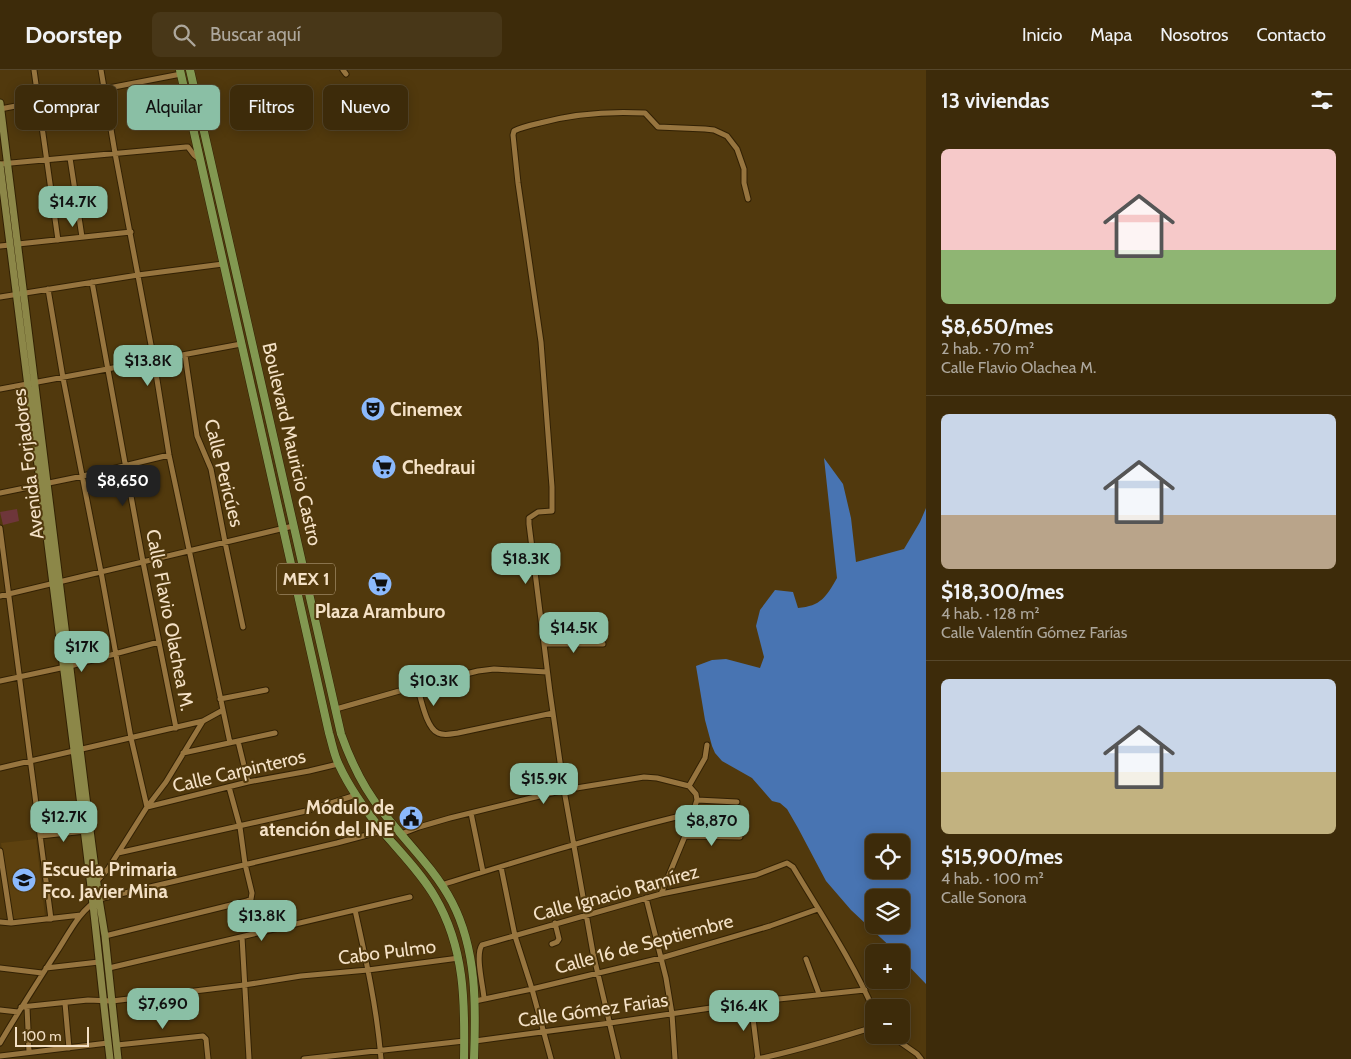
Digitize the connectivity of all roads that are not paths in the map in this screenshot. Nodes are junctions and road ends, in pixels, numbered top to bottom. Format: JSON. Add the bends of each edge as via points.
{"nodes":[{"id":1,"x":34,"y":70,"type":"edge"},
{"id":2,"x":101,"y":70,"type":"edge"},
{"id":3,"x":190,"y":70,"type":"edge"},
{"id":4,"x":180,"y":72,"type":"edge"},
{"id":5,"x":36,"y":85,"type":"edge"},
{"id":6,"x":104,"y":85,"type":"edge"},
{"id":7,"x":117,"y":85,"type":"edge"},
{"id":8,"x":15,"y":104,"type":"edge"},
{"id":9,"x":0,"y":106,"type":"edge"},
{"id":10,"x":42,"y":130,"type":"edge"},
{"id":11,"x":111,"y":130,"type":"edge"},
{"id":12,"x":115,"y":154,"type":"junction"},
{"id":13,"x":70,"y":158,"type":"junction"},
{"id":14,"x":46,"y":160,"type":"junction"},
{"id":15,"x":200,"y":160,"type":"junction"},
{"id":16,"x":0,"y":164,"type":"edge"},
{"id":17,"x":8,"y":164,"type":"junction"},
{"id":18,"x":748,"y":199,"type":"dead end"},
{"id":19,"x":130,"y":232,"type":"junction"},
{"id":20,"x":82,"y":237,"type":"junction"},
{"id":21,"x":58,"y":240,"type":"junction"},
{"id":22,"x":18,"y":244,"type":"junction"},
{"id":23,"x":10,"y":245,"type":"junction"},
{"id":24,"x":0,"y":246,"type":"edge"},
{"id":25,"x":223,"y":264,"type":"junction"},
{"id":26,"x":138,"y":276,"type":"junction"},
{"id":27,"x":92,"y":282,"type":"junction"},
{"id":28,"x":48,"y":289,"type":"junction"},
{"id":29,"x":24,"y":293,"type":"junction"},
{"id":30,"x":16,"y":294,"type":"junction"},
{"id":31,"x":0,"y":296,"type":"edge"},
{"id":32,"x":241,"y":344,"type":"junction"},
{"id":33,"x":185,"y":355,"type":"junction"},
{"id":34,"x":154,"y":361,"type":"junction"},
{"id":35,"x":108,"y":370,"type":"junction"},
{"id":36,"x":63,"y":378,"type":"junction"},
{"id":37,"x":35,"y":384,"type":"junction"},
{"id":38,"x":26,"y":385,"type":"junction"},
{"id":39,"x":0,"y":390,"type":"edge"},
{"id":40,"x":169,"y":455,"type":"junction"},
{"id":41,"x":126,"y":466,"type":"junction"},
{"id":42,"x":82,"y":476,"type":"junction"},
{"id":43,"x":44,"y":484,"type":"junction"},
{"id":44,"x":0,"y":493,"type":"edge"},
{"id":45,"x":293,"y":526,"type":"junction"},
{"id":46,"x":0,"y":528,"type":"edge"},
{"id":47,"x":282,"y":528,"type":"junction"},
{"id":48,"x":225,"y":542,"type":"junction"},
{"id":49,"x":189,"y":551,"type":"junction"},
{"id":50,"x":143,"y":562,"type":"junction"},
{"id":51,"x":101,"y":572,"type":"junction"},
{"id":52,"x":56,"y":583,"type":"junction"},
{"id":53,"x":8,"y":594,"type":"junction"},
{"id":54,"x":0,"y":596,"type":"edge"},
{"id":55,"x":243,"y":627,"type":"dead end"},
{"id":56,"x":159,"y":642,"type":"junction"},
{"id":57,"x":544,"y":644,"type":"junction"},
{"id":58,"x":603,"y":644,"type":"dead end"},
{"id":59,"x":116,"y":654,"type":"junction"},
{"id":60,"x":67,"y":666,"type":"junction"},
{"id":61,"x":315,"y":672,"type":"junction"},
{"id":62,"x":547,"y":672,"type":"junction"},
{"id":63,"x":19,"y":676,"type":"junction"},
{"id":64,"x":0,"y":681,"type":"edge"},
{"id":65,"x":417,"y":686,"type":"junction"},
{"id":66,"x":331,"y":689,"type":"junction"},
{"id":67,"x":266,"y":690,"type":"dead end"},
{"id":68,"x":220,"y":699,"type":"junction"},
{"id":69,"x":336,"y":709,"type":"junction"},
{"id":70,"x":223,"y":710,"type":"junction"},
{"id":71,"x":553,"y":713,"type":"junction"},
{"id":72,"x":203,"y":722,"type":"junction"},
{"id":73,"x":176,"y":728,"type":"junction"},
{"id":74,"x":275,"y":733,"type":"dead end"},
{"id":75,"x":131,"y":738,"type":"junction"},
{"id":76,"x":238,"y":741,"type":"junction"},
{"id":77,"x":230,"y":743,"type":"junction"},
{"id":78,"x":707,"y":745,"type":"dead end"},
{"id":79,"x":77,"y":750,"type":"junction"},
{"id":80,"x":183,"y":753,"type":"junction"},
{"id":81,"x":31,"y":761,"type":"junction"},
{"id":82,"x":338,"y":764,"type":"junction"},
{"id":83,"x":0,"y":768,"type":"edge"},
{"id":84,"x":248,"y":782,"type":"junction"},
{"id":85,"x":689,"y":786,"type":"junction"},
{"id":86,"x":229,"y":787,"type":"junction"},
{"id":87,"x":564,"y":790,"type":"junction"},
{"id":88,"x":356,"y":795,"type":"junction"},
{"id":89,"x":697,"y":800,"type":"junction"},
{"id":90,"x":737,"y":802,"type":"dead end"},
{"id":91,"x":147,"y":807,"type":"junction"},
{"id":92,"x":471,"y":813,"type":"junction"},
{"id":93,"x":694,"y":813,"type":"junction"},
{"id":94,"x":240,"y":826,"type":"junction"},
{"id":95,"x":85,"y":831,"type":"junction"},
{"id":96,"x":382,"y":831,"type":"junction"},
{"id":97,"x":401,"y":834,"type":"junction"},
{"id":98,"x":40,"y":836,"type":"junction"},
{"id":99,"x":685,"y":836,"type":"junction"},
{"id":100,"x":740,"y":837,"type":"dead end"},
{"id":101,"x":574,"y":844,"type":"junction"},
{"id":102,"x":0,"y":850,"type":"edge"},
{"id":103,"x":118,"y":853,"type":"junction"},
{"id":104,"x":246,"y":864,"type":"junction"},
{"id":105,"x":501,"y":867,"type":"junction"},
{"id":106,"x":483,"y":872,"type":"junction"},
{"id":107,"x":96,"y":882,"type":"junction"},
{"id":108,"x":441,"y":885,"type":"junction"},
{"id":109,"x":661,"y":894,"type":"junction"},
{"id":110,"x":410,"y":897,"type":"dead end"},
{"id":111,"x":646,"y":898,"type":"junction"},
{"id":112,"x":96,"y":901,"type":"junction"},
{"id":113,"x":818,"y":909,"type":"junction"},
{"id":114,"x":355,"y":910,"type":"junction"},
{"id":115,"x":81,"y":915,"type":"junction"},
{"id":116,"x":586,"y":915,"type":"junction"},
{"id":117,"x":51,"y":919,"type":"junction"},
{"id":118,"x":0,"y":922,"type":"edge"},
{"id":119,"x":11,"y":923,"type":"junction"},
{"id":120,"x":555,"y":923,"type":"junction"},
{"id":121,"x":105,"y":936,"type":"junction"},
{"id":122,"x":514,"y":936,"type":"junction"},
{"id":123,"x":242,"y":937,"type":"junction"},
{"id":124,"x":552,"y":944,"type":"dead end"},
{"id":125,"x":459,"y":958,"type":"junction"},
{"id":126,"x":661,"y":958,"type":"junction"},
{"id":127,"x":806,"y":959,"type":"dead end"},
{"id":128,"x":99,"y":962,"type":"junction"},
{"id":129,"x":0,"y":968,"type":"edge"},
{"id":130,"x":46,"y":968,"type":"junction"},
{"id":131,"x":109,"y":968,"type":"junction"},
{"id":132,"x":368,"y":970,"type":"junction"},
{"id":133,"x":42,"y":973,"type":"junction"},
{"id":134,"x":598,"y":974,"type":"junction"},
{"id":135,"x":244,"y":985,"type":"junction"},
{"id":136,"x":532,"y":989,"type":"junction"},
{"id":137,"x":865,"y":990,"type":"junction"},
{"id":138,"x":819,"y":994,"type":"junction"},
{"id":139,"x":484,"y":998,"type":"junction"},
{"id":140,"x":869,"y":999,"type":"edge"},
{"id":141,"x":103,"y":1000,"type":"junction"},
{"id":142,"x":476,"y":1000,"type":"junction"},
{"id":143,"x":112,"y":1001,"type":"junction"},
{"id":144,"x":751,"y":1002,"type":"junction"},
{"id":145,"x":65,"y":1003,"type":"junction"},
{"id":146,"x":22,"y":1009,"type":"junction"},
{"id":147,"x":0,"y":1010,"type":"edge"},
{"id":148,"x":672,"y":1014,"type":"junction"},
{"id":149,"x":610,"y":1023,"type":"junction"},
{"id":150,"x":865,"y":1030,"type":"edge"},
{"id":151,"x":544,"y":1032,"type":"junction"},
{"id":152,"x":464,"y":1041,"type":"junction"},
{"id":153,"x":475,"y":1041,"type":"junction"},
{"id":154,"x":0,"y":1043,"type":"edge"},
{"id":155,"x":108,"y":1043,"type":"junction"},
{"id":156,"x":903,"y":1044,"type":"edge"},
{"id":157,"x":117,"y":1045,"type":"junction"},
{"id":158,"x":70,"y":1048,"type":"junction"},
{"id":159,"x":381,"y":1051,"type":"junction"},
{"id":160,"x":29,"y":1052,"type":"junction"},
{"id":161,"x":0,"y":1056,"type":"edge"},
{"id":162,"x":322,"y":1058,"type":"edge"},
{"id":163,"x":110,"y":1059,"type":"edge"},
{"id":164,"x":118,"y":1059,"type":"edge"},
{"id":165,"x":208,"y":1059,"type":"edge"},
{"id":166,"x":249,"y":1059,"type":"edge"},
{"id":167,"x":304,"y":1059,"type":"edge"},
{"id":168,"x":381,"y":1059,"type":"edge"},
{"id":169,"x":464,"y":1059,"type":"edge"},
{"id":170,"x":474,"y":1059,"type":"edge"},
{"id":171,"x":551,"y":1059,"type":"edge"},
{"id":172,"x":618,"y":1059,"type":"edge"},
{"id":173,"x":675,"y":1059,"type":"edge"},
{"id":174,"x":757,"y":1059,"type":"edge"},
{"id":175,"x":921,"y":1059,"type":"edge"}],
"edges":[{"from":1,"to":5,"type":"street"},
{"from":2,"to":6,"type":"street"},
{"from":3,"to":45,"type":"main road","name":"Boulevard Mauricio Castro","number":"MEX 1"},
{"from":4,"to":7,"type":"street"},
{"from":4,"to":15,"type":"main road","name":"Boulevard Mauricio Castro","number":"MEX 1"},
{"from":8,"to":9,"type":"street"},
{"from":9,"to":17,"type":"main road","name":"Avenida Forjadores"},
{"from":10,"to":14,"type":"street"},
{"from":11,"to":12,"type":"street"},
{"from":12,"to":13,"type":"street"},
{"from":12,"to":15,"type":"street","via":[[188,147]]},
{"from":12,"to":19,"type":"street"},
{"from":13,"to":14,"type":"street"},
{"from":13,"to":20,"type":"street"},
{"from":14,"to":17,"type":"street"},
{"from":14,"to":21,"type":"street"},
{"from":15,"to":25,"type":"main road","name":"Boulevard Mauricio Castro","number":"MEX 1"},
{"from":16,"to":17,"type":"street"},
{"from":16,"to":23,"type":"main road","name":"Avenida Forjadores"},
{"from":17,"to":22,"type":"main road","name":"Avenida Forjadores"},
{"from":18,"to":57,"type":"street","via":[[737,148],[727,136],[714,130],[658,127],[645,113],[621,112],[583,113],[514,131],[518,183],[541,342],[552,487],[552,511],[529,518]]},
{"from":19,"to":20,"type":"street"},
{"from":19,"to":26,"type":"street"},
{"from":20,"to":21,"type":"street"},
{"from":21,"to":22,"type":"street"},
{"from":22,"to":29,"type":"main road","name":"Avenida Forjadores"},
{"from":23,"to":24,"type":"street"},
{"from":23,"to":30,"type":"main road","name":"Avenida Forjadores"},
{"from":25,"to":26,"type":"street"},
{"from":25,"to":32,"type":"main road","name":"Boulevard Mauricio Castro","number":"MEX 1"},
{"from":26,"to":27,"type":"street"},
{"from":26,"to":34,"type":"street"},
{"from":27,"to":28,"type":"street"},
{"from":27,"to":35,"type":"street","name":"Calle Flavio Olachea M."},
{"from":28,"to":29,"type":"street"},
{"from":28,"to":36,"type":"street"},
{"from":29,"to":30,"type":"street"},
{"from":29,"to":37,"type":"main road","name":"Avenida Forjadores"},
{"from":30,"to":31,"type":"street"},
{"from":30,"to":38,"type":"main road","name":"Avenida Forjadores"},
{"from":32,"to":33,"type":"street"},
{"from":32,"to":47,"type":"main road","name":"Boulevard Mauricio Castro","number":"MEX 1"},
{"from":33,"to":34,"type":"street"},
{"from":33,"to":48,"type":"street","name":"Calle Pericúes","via":[[197,436],[211,469]]},
{"from":34,"to":35,"type":"street"},
{"from":34,"to":40,"type":"street"},
{"from":35,"to":36,"type":"street"},
{"from":35,"to":41,"type":"street","name":"Calle Flavio Olachea M."},
{"from":36,"to":37,"type":"street"},
{"from":36,"to":42,"type":"street"},
{"from":37,"to":38,"type":"street"},
{"from":37,"to":43,"type":"main road","name":"Avenida Forjadores"},
{"from":38,"to":39,"type":"street"},
{"from":38,"to":43,"type":"main road","name":"Avenida Forjadores"},
{"from":40,"to":41,"type":"street"},
{"from":40,"to":49,"type":"street"},
{"from":41,"to":42,"type":"street"},
{"from":41,"to":50,"type":"street","name":"Calle Flavio Olachea M."},
{"from":42,"to":43,"type":"street"},
{"from":42,"to":51,"type":"street"},
{"from":43,"to":44,"type":"street"},
{"from":43,"to":52,"type":"main road","name":"Avenida Forjadores"},
{"from":45,"to":47,"type":"street"},
{"from":45,"to":66,"type":"main road","name":"Boulevard Mauricio Castro","number":"MEX 1"},
{"from":46,"to":53,"type":"street"},
{"from":47,"to":48,"type":"street"},
{"from":47,"to":61,"type":"main road","name":"Boulevard Mauricio Castro","number":"MEX 1"},
{"from":48,"to":49,"type":"street"},
{"from":48,"to":55,"type":"street","name":"Calle Pericúes"},
{"from":49,"to":50,"type":"street"},
{"from":49,"to":68,"type":"street"},
{"from":50,"to":51,"type":"street"},
{"from":50,"to":56,"type":"street","name":"Calle Flavio Olachea M."},
{"from":51,"to":52,"type":"street"},
{"from":51,"to":59,"type":"street"},
{"from":52,"to":53,"type":"street"},
{"from":52,"to":60,"type":"main road","name":"Avenida Forjadores"},
{"from":53,"to":54,"type":"street"},
{"from":53,"to":63,"type":"street"},
{"from":56,"to":59,"type":"street"},
{"from":56,"to":73,"type":"street","name":"Calle Flavio Olachea M."},
{"from":57,"to":58,"type":"street"},
{"from":57,"to":62,"type":"street"},
{"from":59,"to":60,"type":"street"},
{"from":59,"to":75,"type":"street"},
{"from":60,"to":63,"type":"street"},
{"from":60,"to":79,"type":"main road","name":"Avenida Forjadores"},
{"from":61,"to":66,"type":"main road"},
{"from":61,"to":82,"type":"main road","name":"Boulevard Mauricio Castro","number":"MEX 1"},
{"from":62,"to":65,"type":"street","via":[[487,670]]},
{"from":62,"to":71,"type":"street"},
{"from":63,"to":64,"type":"street"},
{"from":63,"to":81,"type":"street"},
{"from":65,"to":69,"type":"street"},
{"from":65,"to":71,"type":"street","via":[[431,727],[445,735]]},
{"from":66,"to":69,"type":"main road","name":"Boulevard Mauricio Castro","number":"MEX 1"},
{"from":67,"to":68,"type":"street"},
{"from":68,"to":70,"type":"street"},
{"from":69,"to":97,"type":"main road","name":"Boulevard Mauricio Castro","number":"MEX 1","via":[[341,734],[356,772],[381,811]]},
{"from":70,"to":72,"type":"street"},
{"from":70,"to":77,"type":"street"},
{"from":71,"to":87,"type":"street"},
{"from":72,"to":73,"type":"street"},
{"from":72,"to":80,"type":"street"},
{"from":73,"to":75,"type":"street"},
{"from":74,"to":76,"type":"street"},
{"from":75,"to":79,"type":"street"},
{"from":75,"to":91,"type":"street"},
{"from":76,"to":77,"type":"street"},
{"from":76,"to":84,"type":"street"},
{"from":77,"to":80,"type":"street"},
{"from":78,"to":85,"type":"street","via":[[705,758]]},
{"from":79,"to":81,"type":"street"},
{"from":79,"to":95,"type":"main road","name":"Avenida Forjadores"},
{"from":79,"to":107,"type":"main road","name":"Avenida Forjadores"},
{"from":80,"to":91,"type":"street"},
{"from":81,"to":83,"type":"street"},
{"from":81,"to":98,"type":"street"},
{"from":82,"to":84,"type":"street","name":"Calle Carpinteros"},
{"from":82,"to":88,"type":"main road","name":"Boulevard Mauricio Castro","number":"MEX 1"},
{"from":84,"to":86,"type":"street","name":"Calle Carpinteros"},
{"from":85,"to":87,"type":"street","via":[[649,777]]},
{"from":85,"to":89,"type":"street"},
{"from":86,"to":91,"type":"street","name":"Calle Carpinteros"},
{"from":86,"to":94,"type":"street"},
{"from":87,"to":92,"type":"street"},
{"from":87,"to":101,"type":"street"},
{"from":88,"to":94,"type":"street","via":[[306,812]]},
{"from":88,"to":96,"type":"main road","name":"Boulevard Mauricio Castro","number":"MEX 1"},
{"from":89,"to":90,"type":"street"},
{"from":89,"to":93,"type":"street"},
{"from":91,"to":103,"type":"street"},
{"from":92,"to":97,"type":"street","via":[[418,826]]},
{"from":92,"to":106,"type":"street"},
{"from":93,"to":99,"type":"street"},
{"from":93,"to":101,"type":"street"},
{"from":94,"to":103,"type":"street"},
{"from":94,"to":104,"type":"street"},
{"from":95,"to":98,"type":"street"},
{"from":95,"to":112,"type":"main road","name":"Avenida Forjadores"},
{"from":96,"to":104,"type":"street"},
{"from":96,"to":125,"type":"main road","name":"Boulevard Mauricio Castro","number":"MEX 1","via":[[435,896]]},
{"from":97,"to":108,"type":"main road","name":"Boulevard Mauricio Castro","number":"MEX 1"},
{"from":98,"to":117,"type":"street"},
{"from":99,"to":100,"type":"street"},
{"from":99,"to":109,"type":"street"},
{"from":101,"to":105,"type":"street"},
{"from":101,"to":116,"type":"street"},
{"from":102,"to":119,"type":"street"},
{"from":103,"to":107,"type":"street"},
{"from":104,"to":112,"type":"street"},
{"from":104,"to":121,"type":"street","via":[[252,895],[249,900]]},
{"from":105,"to":106,"type":"street"},
{"from":105,"to":122,"type":"street"},
{"from":106,"to":108,"type":"street"},
{"from":107,"to":112,"type":"main road","name":"Avenida Forjadores"},
{"from":108,"to":142,"type":"main road","name":"Boulevard Mauricio Castro","number":"MEX 1","via":[[452,901],[465,935]]},
{"from":109,"to":111,"type":"street","name":"Calle Ignacio Ramírez"},
{"from":109,"to":113,"type":"street","name":"Calle Ignacio Ramírez","via":[[746,878],[789,863]]},
{"from":110,"to":114,"type":"street"},
{"from":111,"to":116,"type":"street","name":"Calle Ignacio Ramírez"},
{"from":111,"to":126,"type":"street"},
{"from":112,"to":115,"type":"street"},
{"from":112,"to":121,"type":"main road","name":"Avenida Forjadores"},
{"from":112,"to":128,"type":"main road","name":"Avenida Forjadores"},
{"from":113,"to":126,"type":"street","name":"Calle 16 de Septiembre"},
{"from":113,"to":137,"type":"street"},
{"from":114,"to":123,"type":"street"},
{"from":114,"to":132,"type":"street"},
{"from":115,"to":117,"type":"street"},
{"from":115,"to":130,"type":"street"},
{"from":116,"to":120,"type":"street","name":"Calle Ignacio Ramírez"},
{"from":116,"to":134,"type":"street"},
{"from":117,"to":119,"type":"street"},
{"from":118,"to":119,"type":"street"},
{"from":120,"to":122,"type":"street","name":"Calle Ignacio Ramírez"},
{"from":120,"to":124,"type":"street","via":[[559,939]]},
{"from":121,"to":131,"type":"main road","name":"Avenida Forjadores"},
{"from":122,"to":136,"type":"street"},
{"from":122,"to":139,"type":"street","name":"Calle Ignacio Ramírez","via":[[480,947]]},
{"from":123,"to":131,"type":"street"},
{"from":123,"to":135,"type":"street"},
{"from":125,"to":132,"type":"street","name":"Cabo Pulmo"},
{"from":125,"to":152,"type":"main road","name":"Boulevard Mauricio Castro","number":"MEX 1","via":[[463,982]]},
{"from":126,"to":134,"type":"street","name":"Calle 16 de Septiembre"},
{"from":126,"to":148,"type":"street"},
{"from":127,"to":138,"type":"street"},
{"from":128,"to":130,"type":"street"},
{"from":128,"to":141,"type":"main road","name":"Avenida Forjadores"},
{"from":129,"to":133,"type":"street"},
{"from":130,"to":133,"type":"street"},
{"from":131,"to":143,"type":"main road","name":"Avenida Forjadores"},
{"from":132,"to":135,"type":"street","name":"Cabo Pulmo"},
{"from":132,"to":159,"type":"street"},
{"from":133,"to":146,"type":"street"},
{"from":134,"to":136,"type":"street","name":"Calle 16 de Septiembre"},
{"from":134,"to":149,"type":"street"},
{"from":135,"to":143,"type":"street","name":"Cabo Pulmo"},
{"from":135,"to":166,"type":"street"},
{"from":136,"to":139,"type":"street","name":"Calle 16 de Septiembre"},
{"from":136,"to":151,"type":"street"},
{"from":137,"to":138,"type":"street","name":"Calle Gómez Farias"},
{"from":137,"to":140,"type":"street"},
{"from":138,"to":144,"type":"street","name":"Calle Gómez Farias"},
{"from":139,"to":142,"type":"street","name":"Calle 16 de Septiembre"},
{"from":141,"to":143,"type":"street","name":"Cabo Pulmo"},
{"from":141,"to":145,"type":"street","name":"Cabo Pulmo"},
{"from":141,"to":155,"type":"main road","name":"Avenida Forjadores"},
{"from":142,"to":153,"type":"main road","name":"Boulevard Mauricio Castro","number":"MEX 1"},
{"from":143,"to":157,"type":"main road","name":"Avenida Forjadores"},
{"from":144,"to":148,"type":"street","name":"Calle Gómez Farias"},
{"from":144,"to":174,"type":"street"},
{"from":145,"to":146,"type":"street","name":"Cabo Pulmo"},
{"from":145,"to":158,"type":"street"},
{"from":146,"to":147,"type":"street","name":"Cabo Pulmo"},
{"from":146,"to":154,"type":"street"},
{"from":146,"to":160,"type":"street"},
{"from":148,"to":149,"type":"street","name":"Calle Gómez Farias"},
{"from":148,"to":173,"type":"street"},
{"from":149,"to":151,"type":"street","name":"Calle Gómez Farias"},
{"from":149,"to":172,"type":"street"},
{"from":150,"to":174,"type":"street"},
{"from":151,"to":153,"type":"street","name":"Calle Gómez Farias"},
{"from":151,"to":171,"type":"street"},
{"from":152,"to":159,"type":"street"},
{"from":152,"to":169,"type":"main road","name":"Boulevard Mauricio Castro","number":"MEX 1"},
{"from":153,"to":170,"type":"main road","name":"Boulevard Mauricio Castro","number":"MEX 1"},
{"from":155,"to":158,"type":"street"},
{"from":155,"to":163,"type":"main road","name":"Avenida Forjadores"},
{"from":156,"to":175,"type":"street"},
{"from":157,"to":164,"type":"main road","name":"Avenida Forjadores"},
{"from":157,"to":165,"type":"street","via":[[201,1036],[205,1037]]},
{"from":158,"to":160,"type":"street"},
{"from":159,"to":162,"type":"street"},
{"from":159,"to":168,"type":"street"},
{"from":160,"to":161,"type":"street"},
{"from":162,"to":167,"type":"street"}]}
